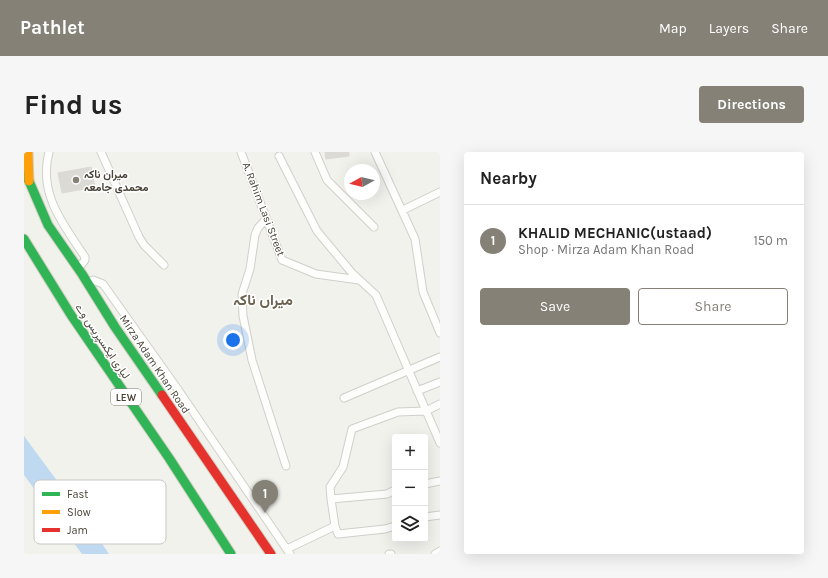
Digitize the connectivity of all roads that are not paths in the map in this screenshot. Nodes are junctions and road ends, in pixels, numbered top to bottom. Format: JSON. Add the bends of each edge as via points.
{"nodes":[{"id":1,"x":28,"y":152,"type":"edge"},
{"id":2,"x":49,"y":152,"type":"edge"},
{"id":3,"x":101,"y":152,"type":"edge"},
{"id":4,"x":241,"y":152,"type":"edge"},
{"id":5,"x":315,"y":152,"type":"edge"},
{"id":6,"x":376,"y":152,"type":"edge"},
{"id":7,"x":279,"y":156,"type":"dead end"},
{"id":8,"x":26,"y":178,"type":"edge"},
{"id":9,"x":440,"y":192,"type":"edge"},
{"id":10,"x":403,"y":210,"type":"junction"},
{"id":11,"x":266,"y":219,"type":"junction"},
{"id":12,"x":374,"y":227,"type":"dead end"},
{"id":13,"x":24,"y":239,"type":"edge"},
{"id":14,"x":164,"y":265,"type":"dead end"},
{"id":15,"x":77,"y":267,"type":"junction"},
{"id":16,"x":359,"y":280,"type":"junction"},
{"id":17,"x":88,"y":283,"type":"junction"},
{"id":18,"x":440,"y":333,"type":"edge"},
{"id":19,"x":440,"y":357,"type":"edge"},
{"id":20,"x":408,"y":370,"type":"junction"},
{"id":21,"x":440,"y":382,"type":"edge"},
{"id":22,"x":417,"y":391,"type":"junction"},
{"id":23,"x":344,"y":398,"type":"dead end"},
{"id":24,"x":440,"y":404,"type":"edge"},
{"id":25,"x":426,"y":411,"type":"junction"},
{"id":26,"x":440,"y":443,"type":"edge"},
{"id":27,"x":286,"y":466,"type":"dead end"},
{"id":28,"x":440,"y":481,"type":"edge"},
{"id":29,"x":428,"y":483,"type":"edge"},
{"id":30,"x":392,"y":492,"type":"edge"},
{"id":31,"x":331,"y":499,"type":"junction"},
{"id":32,"x":440,"y":515,"type":"edge"},
{"id":33,"x":428,"y":517,"type":"edge"},
{"id":34,"x":335,"y":526,"type":"junction"},
{"id":35,"x":392,"y":527,"type":"edge"},
{"id":36,"x":440,"y":551,"type":"edge"},
{"id":37,"x":288,"y":552,"type":"edge"},
{"id":38,"x":231,"y":554,"type":"edge"},
{"id":39,"x":271,"y":554,"type":"edge"},
{"id":40,"x":435,"y":554,"type":"edge"}],
"edges":[{"from":1,"to":8,"type":"main road","name":"Mirza Adam Khan Road"},
{"from":2,"to":15,"type":"street","via":[[49,192],[57,215],[85,257],[82,264]]},
{"from":3,"to":14,"type":"street","via":[[139,237]]},
{"from":4,"to":11,"type":"street","name":"A. Rahim Lasi Street"},
{"from":5,"to":12,"type":"street","via":[[326,180]]},
{"from":6,"to":10,"type":"street"},
{"from":7,"to":16,"type":"street","via":[[317,230]]},
{"from":8,"to":15,"type":"main road","name":"Mirza Adam Khan Road","via":[[48,225]]},
{"from":9,"to":10,"type":"street"},
{"from":10,"to":18,"type":"street","via":[[415,239],[423,292]]},
{"from":11,"to":16,"type":"street","name":"A. Rahim Lasi Street","via":[[282,260],[316,274]]},
{"from":11,"to":27,"type":"street","via":[[255,235],[250,268],[242,294],[243,316],[252,360]]},
{"from":13,"to":38,"type":"main road","name":"لیاری ایکسپریس وے","number":"LEW","via":[[71,315]]},
{"from":15,"to":17,"type":"main road","name":"Mirza Adam Khan Road"},
{"from":16,"to":20,"type":"street","via":[[376,295]]},
{"from":17,"to":37,"type":"street","via":[[93,280],[103,284]]},
{"from":17,"to":39,"type":"main road","name":"Mirza Adam Khan Road","via":[[115,327]]},
{"from":19,"to":20,"type":"street"},
{"from":20,"to":22,"type":"street"},
{"from":20,"to":23,"type":"street"},
{"from":21,"to":22,"type":"street"},
{"from":22,"to":25,"type":"street"},
{"from":24,"to":25,"type":"street"},
{"from":25,"to":26,"type":"street"},
{"from":25,"to":31,"type":"street","via":[[398,412],[352,429],[343,467],[330,487]]},
{"from":28,"to":29,"type":"street"},
{"from":30,"to":31,"type":"street"},
{"from":31,"to":34,"type":"street"},
{"from":32,"to":33,"type":"street"},
{"from":34,"to":35,"type":"street","via":[[338,534]]},
{"from":34,"to":37,"type":"street"},
{"from":36,"to":40,"type":"street"}]}
